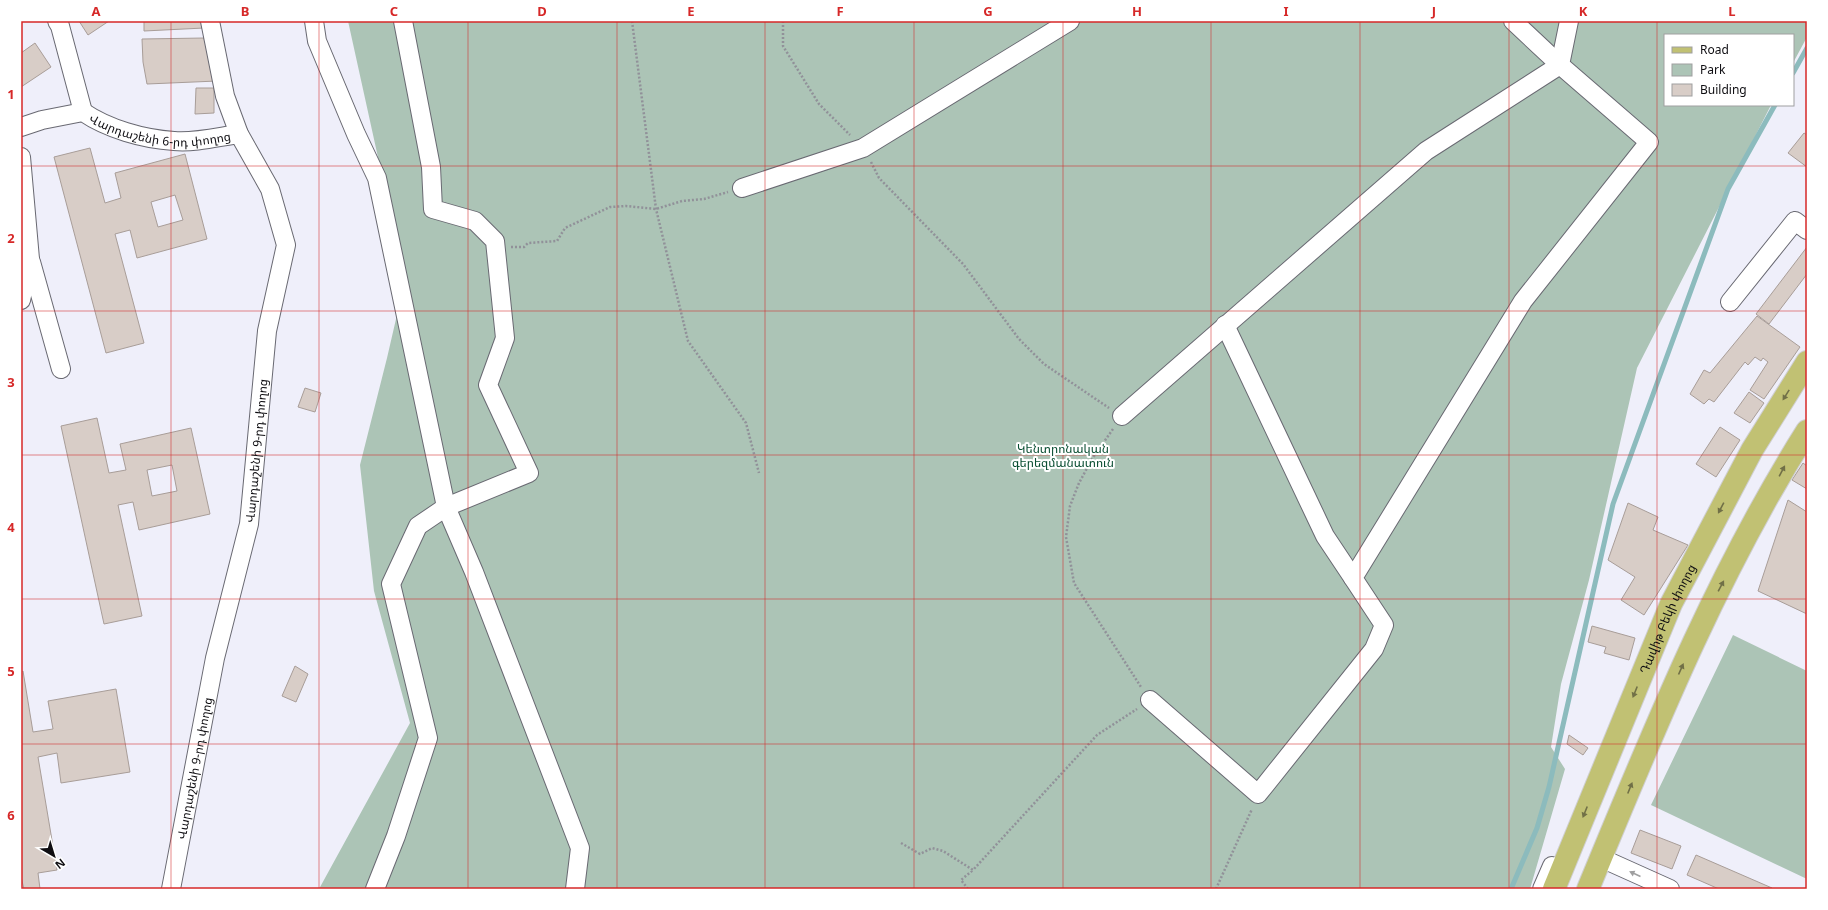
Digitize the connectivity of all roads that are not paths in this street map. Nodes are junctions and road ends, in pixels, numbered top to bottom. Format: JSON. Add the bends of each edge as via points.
{"nodes":[{"id":1,"x":57,"y":21,"type":"edge"},
{"id":2,"x":210,"y":21,"type":"edge"},
{"id":3,"x":314,"y":21,"type":"edge"},
{"id":4,"x":403,"y":21,"type":"edge"},
{"id":5,"x":1070,"y":21,"type":"edge"},
{"id":6,"x":1513,"y":21,"type":"edge"},
{"id":7,"x":1569,"y":21,"type":"edge"},
{"id":8,"x":1560,"y":65,"type":"junction"},
{"id":9,"x":83,"y":112,"type":"junction"},
{"id":10,"x":21,"y":127,"type":"edge"},
{"id":11,"x":239,"y":134,"type":"junction"},
{"id":12,"x":21,"y":157,"type":"edge"},
{"id":13,"x":742,"y":188,"type":"road end"},
{"id":14,"x":1807,"y":230,"type":"edge"},
{"id":15,"x":30,"y":259,"type":"junction"},
{"id":16,"x":21,"y":300,"type":"edge"},
{"id":17,"x":1730,"y":302,"type":"dead end"},
{"id":18,"x":1225,"y":325,"type":"junction"},
{"id":19,"x":1807,"y":362,"type":"edge"},
{"id":20,"x":61,"y":369,"type":"dead end"},
{"id":21,"x":1122,"y":416,"type":"road end"},
{"id":22,"x":1807,"y":431,"type":"edge"},
{"id":23,"x":446,"y":507,"type":"junction"},
{"id":24,"x":1353,"y":578,"type":"junction"},
{"id":25,"x":1150,"y":700,"type":"road end"},
{"id":26,"x":1601,"y":858,"type":"junction"},
{"id":27,"x":1562,"y":869,"type":"junction"},
{"id":28,"x":171,"y":889,"type":"edge"},
{"id":29,"x":374,"y":889,"type":"edge"},
{"id":30,"x":575,"y":889,"type":"edge"},
{"id":31,"x":1542,"y":889,"type":"edge"},
{"id":32,"x":1554,"y":889,"type":"edge"},
{"id":33,"x":1588,"y":889,"type":"edge"},
{"id":34,"x":1670,"y":889,"type":"edge"}],
"edges":[{"from":1,"to":9,"type":"street","name":"Վարդաշենի 6-րդ փողոց"},
{"from":2,"to":11,"type":"street","name":"Վարդաշենի 9-րդ փողոց","via":[[225,96]]},
{"from":3,"to":23,"type":"street","via":[[320,49],[377,178]]},
{"from":4,"to":23,"type":"street","via":[[431,167],[433,209],[475,221],[496,241],[505,338],[488,385],[528,473]]},
{"from":5,"to":13,"type":"street","via":[[863,148]]},
{"from":6,"to":8,"type":"street"},
{"from":7,"to":8,"type":"street"},
{"from":8,"to":18,"type":"street","via":[[1426,151]]},
{"from":8,"to":24,"type":"street","via":[[1649,142],[1523,301]]},
{"from":9,"to":10,"type":"street","name":"Վարդաշենի 6-րդ փողոց"},
{"from":9,"to":11,"type":"street","name":"Վարդաշենի 6-րդ փողոց","via":[[106,126],[174,142]]},
{"from":11,"to":28,"type":"street","name":"Վարդաշենի 9-րդ փողոց","via":[[270,189],[286,245],[267,331],[249,524],[215,658]]},
{"from":12,"to":15,"type":"street"},
{"from":14,"to":17,"type":"street","via":[[1795,221]]},
{"from":15,"to":16,"type":"street"},
{"from":15,"to":20,"type":"street"},
{"from":18,"to":21,"type":"street"},
{"from":18,"to":24,"type":"street","via":[[1325,536]]},
{"from":19,"to":27,"type":"main road","name":"Դավիթ Բեկի փողոց","one_way":true,"via":[[1752,450],[1670,604]]},
{"from":26,"to":22,"type":"main road","one_way":true,"via":[[1702,620],[1787,462]]},
{"from":23,"to":29,"type":"street","via":[[418,526],[391,584],[428,738],[396,836]]},
{"from":23,"to":30,"type":"street","via":[[477,580],[580,848]]},
{"from":24,"to":25,"type":"street","via":[[1384,625],[1374,649],[1258,794]]},
{"from":26,"to":33,"type":"main road"},
{"from":34,"to":26,"type":"street","one_way":true},
{"from":27,"to":31,"type":"street","via":[[1552,866]]},
{"from":27,"to":32,"type":"main road","name":"Դավիթ Բեկի փողոց"}]}
